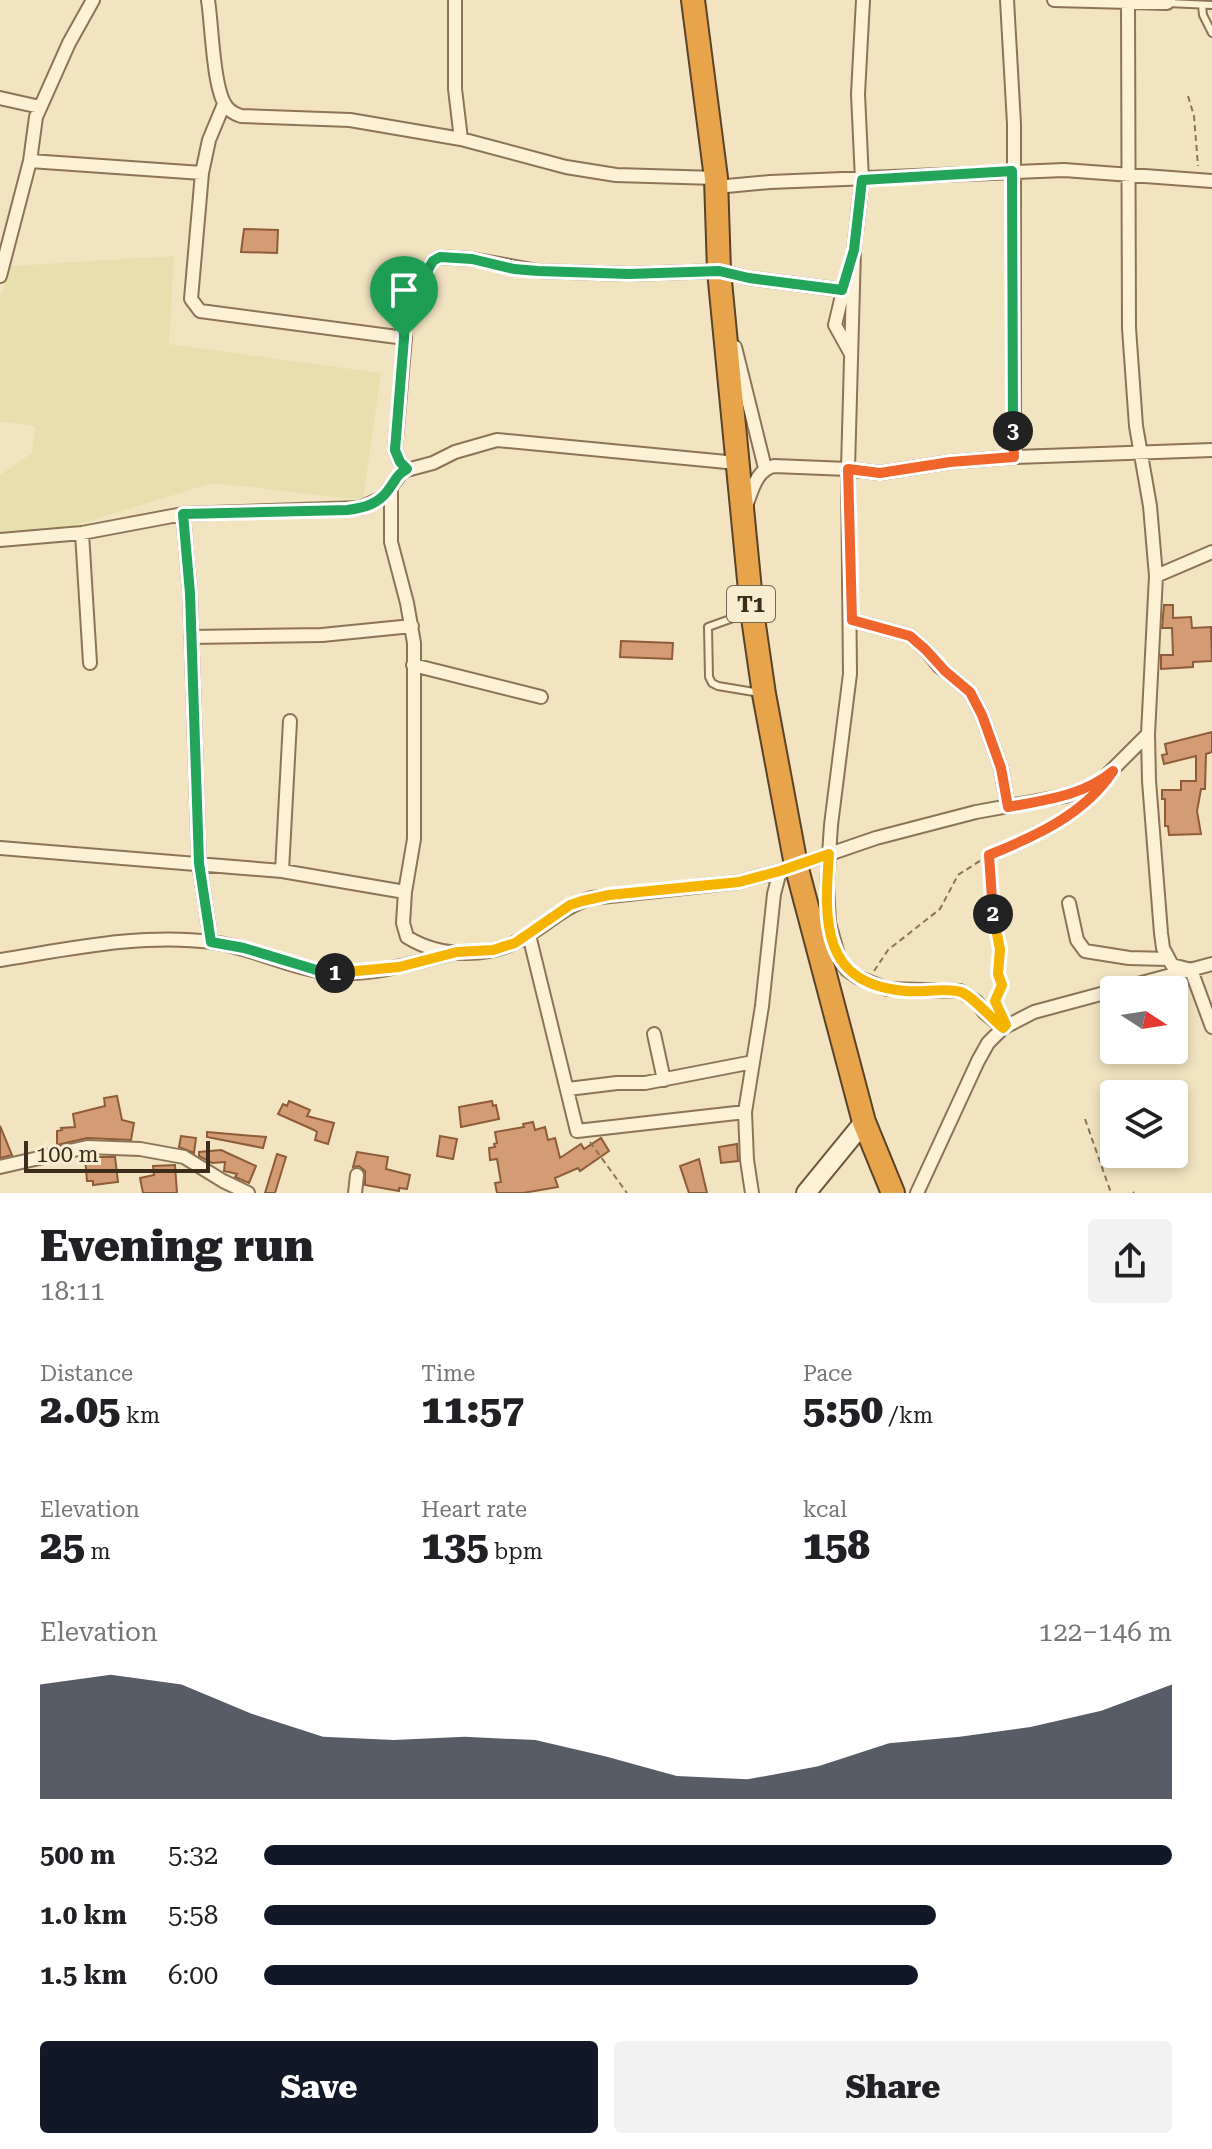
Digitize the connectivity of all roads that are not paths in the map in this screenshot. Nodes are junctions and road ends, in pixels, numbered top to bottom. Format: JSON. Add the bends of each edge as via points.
{"nodes":[{"id":1,"x":93,"y":0,"type":"edge"},
{"id":2,"x":208,"y":0,"type":"edge"},
{"id":3,"x":455,"y":0,"type":"edge"},
{"id":4,"x":693,"y":0,"type":"edge"},
{"id":5,"x":863,"y":0,"type":"edge"},
{"id":6,"x":1007,"y":0,"type":"edge"},
{"id":7,"x":1054,"y":0,"type":"edge"},
{"id":8,"x":1128,"y":2,"type":"edge"},
{"id":9,"x":1168,"y":2,"type":"edge"},
{"id":10,"x":1202,"y":5,"type":"junction"},
{"id":11,"x":1212,"y":5,"type":"edge"},
{"id":12,"x":1212,"y":33,"type":"edge"},
{"id":13,"x":0,"y":98,"type":"edge"},
{"id":14,"x":224,"y":104,"type":"junction"},
{"id":15,"x":40,"y":107,"type":"junction"},
{"id":16,"x":461,"y":139,"type":"junction"},
{"id":17,"x":30,"y":161,"type":"junction"},
{"id":18,"x":1012,"y":171,"type":"junction"},
{"id":19,"x":202,"y":173,"type":"junction"},
{"id":20,"x":1128,"y":173,"type":"junction"},
{"id":21,"x":862,"y":180,"type":"junction"},
{"id":22,"x":1212,"y":181,"type":"edge"},
{"id":23,"x":716,"y":183,"type":"junction"},
{"id":24,"x":854,"y":250,"type":"junction"},
{"id":25,"x":719,"y":271,"type":"junction"},
{"id":26,"x":0,"y":276,"type":"edge"},
{"id":27,"x":842,"y":290,"type":"junction"},
{"id":28,"x":723,"y":314,"type":"junction"},
{"id":29,"x":404,"y":338,"type":"junction"},
{"id":30,"x":851,"y":354,"type":"junction"},
{"id":31,"x":1212,"y":450,"type":"edge"},
{"id":32,"x":1139,"y":453,"type":"junction"},
{"id":33,"x":1014,"y":457,"type":"junction"},
{"id":34,"x":737,"y":463,"type":"junction"},
{"id":35,"x":765,"y":468,"type":"junction"},
{"id":36,"x":407,"y":469,"type":"junction"},
{"id":37,"x":848,"y":469,"type":"junction"},
{"id":38,"x":391,"y":488,"type":"junction"},
{"id":39,"x":744,"y":513,"type":"junction"},
{"id":40,"x":183,"y":514,"type":"junction"},
{"id":41,"x":82,"y":533,"type":"junction"},
{"id":42,"x":0,"y":540,"type":"edge"},
{"id":43,"x":1212,"y":552,"type":"edge"},
{"id":44,"x":1156,"y":576,"type":"junction"},
{"id":45,"x":752,"y":611,"type":"junction"},
{"id":46,"x":852,"y":620,"type":"junction"},
{"id":47,"x":412,"y":626,"type":"junction"},
{"id":48,"x":191,"y":637,"type":"junction"},
{"id":49,"x":90,"y":663,"type":"dead end"},
{"id":50,"x":413,"y":665,"type":"junction"},
{"id":51,"x":764,"y":694,"type":"junction"},
{"id":52,"x":541,"y":697,"type":"dead end"},
{"id":53,"x":290,"y":721,"type":"dead end"},
{"id":54,"x":1148,"y":734,"type":"junction"},
{"id":55,"x":1008,"y":807,"type":"junction"},
{"id":56,"x":0,"y":848,"type":"edge"},
{"id":57,"x":829,"y":854,"type":"junction"},
{"id":58,"x":199,"y":863,"type":"junction"},
{"id":59,"x":788,"y":868,"type":"junction"},
{"id":60,"x":282,"y":871,"type":"junction"},
{"id":61,"x":405,"y":892,"type":"junction"},
{"id":62,"x":1069,"y":903,"type":"dead end"},
{"id":63,"x":529,"y":935,"type":"junction"},
{"id":64,"x":211,"y":942,"type":"junction"},
{"id":65,"x":457,"y":952,"type":"junction"},
{"id":66,"x":1168,"y":959,"type":"junction"},
{"id":67,"x":0,"y":960,"type":"edge"},
{"id":68,"x":1212,"y":964,"type":"edge"},
{"id":69,"x":1191,"y":970,"type":"junction"},
{"id":70,"x":1170,"y":976,"type":"edge"},
{"id":71,"x":1100,"y":995,"type":"edge"},
{"id":72,"x":1005,"y":1026,"type":"junction"},
{"id":73,"x":1212,"y":1027,"type":"edge"},
{"id":74,"x":654,"y":1034,"type":"dead end"},
{"id":75,"x":753,"y":1062,"type":"junction"},
{"id":76,"x":664,"y":1080,"type":"junction"},
{"id":77,"x":568,"y":1089,"type":"junction"},
{"id":78,"x":745,"y":1112,"type":"junction"},
{"id":79,"x":864,"y":1122,"type":"junction"},
{"id":80,"x":0,"y":1167,"type":"edge"},
{"id":81,"x":357,"y":1175,"type":"dead end"},
{"id":82,"x":248,"y":1193,"type":"edge"},
{"id":83,"x":355,"y":1193,"type":"edge"},
{"id":84,"x":752,"y":1193,"type":"edge"},
{"id":85,"x":806,"y":1193,"type":"edge"},
{"id":86,"x":893,"y":1193,"type":"edge"},
{"id":87,"x":917,"y":1193,"type":"edge"}],
"edges":[{"from":1,"to":15,"type":"street"},
{"from":2,"to":14,"type":"street"},
{"from":3,"to":16,"type":"street"},
{"from":4,"to":23,"type":"highway","number":"T1"},
{"from":5,"to":21,"type":"street","via":[[858,94]]},
{"from":6,"to":18,"type":"street"},
{"from":7,"to":8,"type":"street"},
{"from":8,"to":9,"type":"street"},
{"from":8,"to":20,"type":"street"},
{"from":9,"to":10,"type":"lane"},
{"from":10,"to":11,"type":"lane"},
{"from":10,"to":12,"type":"lane"},
{"from":13,"to":15,"type":"street"},
{"from":14,"to":16,"type":"street","via":[[241,116],[327,118]]},
{"from":14,"to":19,"type":"street"},
{"from":15,"to":17,"type":"street"},
{"from":16,"to":23,"type":"street","via":[[566,167]]},
{"from":17,"to":19,"type":"street"},
{"from":17,"to":26,"type":"street"},
{"from":18,"to":20,"type":"street"},
{"from":18,"to":21,"type":"street"},
{"from":18,"to":33,"type":"street"},
{"from":19,"to":29,"type":"street","via":[[190,288],[200,311]]},
{"from":20,"to":22,"type":"street"},
{"from":20,"to":32,"type":"street","via":[[1129,328]]},
{"from":21,"to":23,"type":"street"},
{"from":21,"to":24,"type":"street"},
{"from":23,"to":25,"type":"highway","number":"T1"},
{"from":24,"to":27,"type":"street"},
{"from":24,"to":30,"type":"street"},
{"from":25,"to":27,"type":"street"},
{"from":25,"to":28,"type":"highway","number":"T1"},
{"from":25,"to":29,"type":"street","via":[[538,271],[440,257],[408,303]]},
{"from":27,"to":30,"type":"street","via":[[835,325]]},
{"from":28,"to":34,"type":"highway","number":"T1"},
{"from":28,"to":35,"type":"street"},
{"from":29,"to":36,"type":"street","via":[[395,450]]},
{"from":30,"to":37,"type":"street"},
{"from":31,"to":32,"type":"street"},
{"from":32,"to":33,"type":"street"},
{"from":32,"to":44,"type":"street"},
{"from":33,"to":37,"type":"street","via":[[880,473]]},
{"from":34,"to":36,"type":"street","via":[[497,440]]},
{"from":34,"to":39,"type":"highway","number":"T1"},
{"from":35,"to":37,"type":"street"},
{"from":35,"to":39,"type":"street"},
{"from":36,"to":38,"type":"street"},
{"from":37,"to":46,"type":"street"},
{"from":38,"to":40,"type":"street","via":[[372,504],[347,510]]},
{"from":38,"to":47,"type":"street","via":[[391,542]]},
{"from":39,"to":45,"type":"highway","number":"T1"},
{"from":40,"to":41,"type":"street"},
{"from":40,"to":48,"type":"street"},
{"from":41,"to":42,"type":"street"},
{"from":41,"to":49,"type":"street"},
{"from":43,"to":44,"type":"street"},
{"from":44,"to":54,"type":"street"},
{"from":45,"to":51,"type":"highway","number":"T1"},
{"from":45,"to":51,"type":"lane","via":[[708,627],[709,677],[718,686]]},
{"from":46,"to":55,"type":"street","via":[[910,636],[970,692],[1001,768]]},
{"from":46,"to":57,"type":"street","via":[[847,717]]},
{"from":47,"to":48,"type":"street","via":[[322,635]]},
{"from":47,"to":50,"type":"street"},
{"from":48,"to":58,"type":"street"},
{"from":50,"to":52,"type":"street"},
{"from":50,"to":61,"type":"street","via":[[414,839]]},
{"from":51,"to":59,"type":"highway","number":"T1"},
{"from":53,"to":60,"type":"street"},
{"from":54,"to":55,"type":"street","via":[[1099,783]]},
{"from":54,"to":66,"type":"street","via":[[1161,933]]},
{"from":55,"to":57,"type":"street"},
{"from":56,"to":58,"type":"street"},
{"from":57,"to":59,"type":"street"},
{"from":57,"to":72,"type":"street","via":[[827,901],[835,949],[847,970],[898,991],[960,991]]},
{"from":58,"to":60,"type":"street"},
{"from":58,"to":64,"type":"street"},
{"from":59,"to":63,"type":"street","via":[[739,882],[592,898],[570,905]]},
{"from":59,"to":75,"type":"street","via":[[774,894]]},
{"from":59,"to":79,"type":"highway","number":"T1"},
{"from":60,"to":61,"type":"street"},
{"from":61,"to":65,"type":"street","via":[[405,936]]},
{"from":62,"to":66,"type":"street","via":[[1077,940],[1085,951]]},
{"from":63,"to":65,"type":"street","via":[[493,950]]},
{"from":63,"to":77,"type":"street"},
{"from":64,"to":65,"type":"street","via":[[323,972],[399,967]]},
{"from":64,"to":67,"type":"street","via":[[128,941]]},
{"from":66,"to":69,"type":"street"},
{"from":68,"to":69,"type":"street"},
{"from":69,"to":70,"type":"street"},
{"from":69,"to":73,"type":"street"},
{"from":71,"to":72,"type":"street","via":[[1052,1006]]},
{"from":72,"to":87,"type":"street","via":[[978,1061]]},
{"from":74,"to":76,"type":"street"},
{"from":75,"to":76,"type":"street"},
{"from":75,"to":78,"type":"street"},
{"from":76,"to":77,"type":"street"},
{"from":77,"to":78,"type":"street","via":[[576,1129],[582,1131]]},
{"from":78,"to":84,"type":"street"},
{"from":79,"to":85,"type":"street"},
{"from":79,"to":86,"type":"highway","number":"T1"},
{"from":80,"to":82,"type":"street","via":[[87,1147],[140,1149],[184,1157]]},
{"from":81,"to":83,"type":"street"}]}
